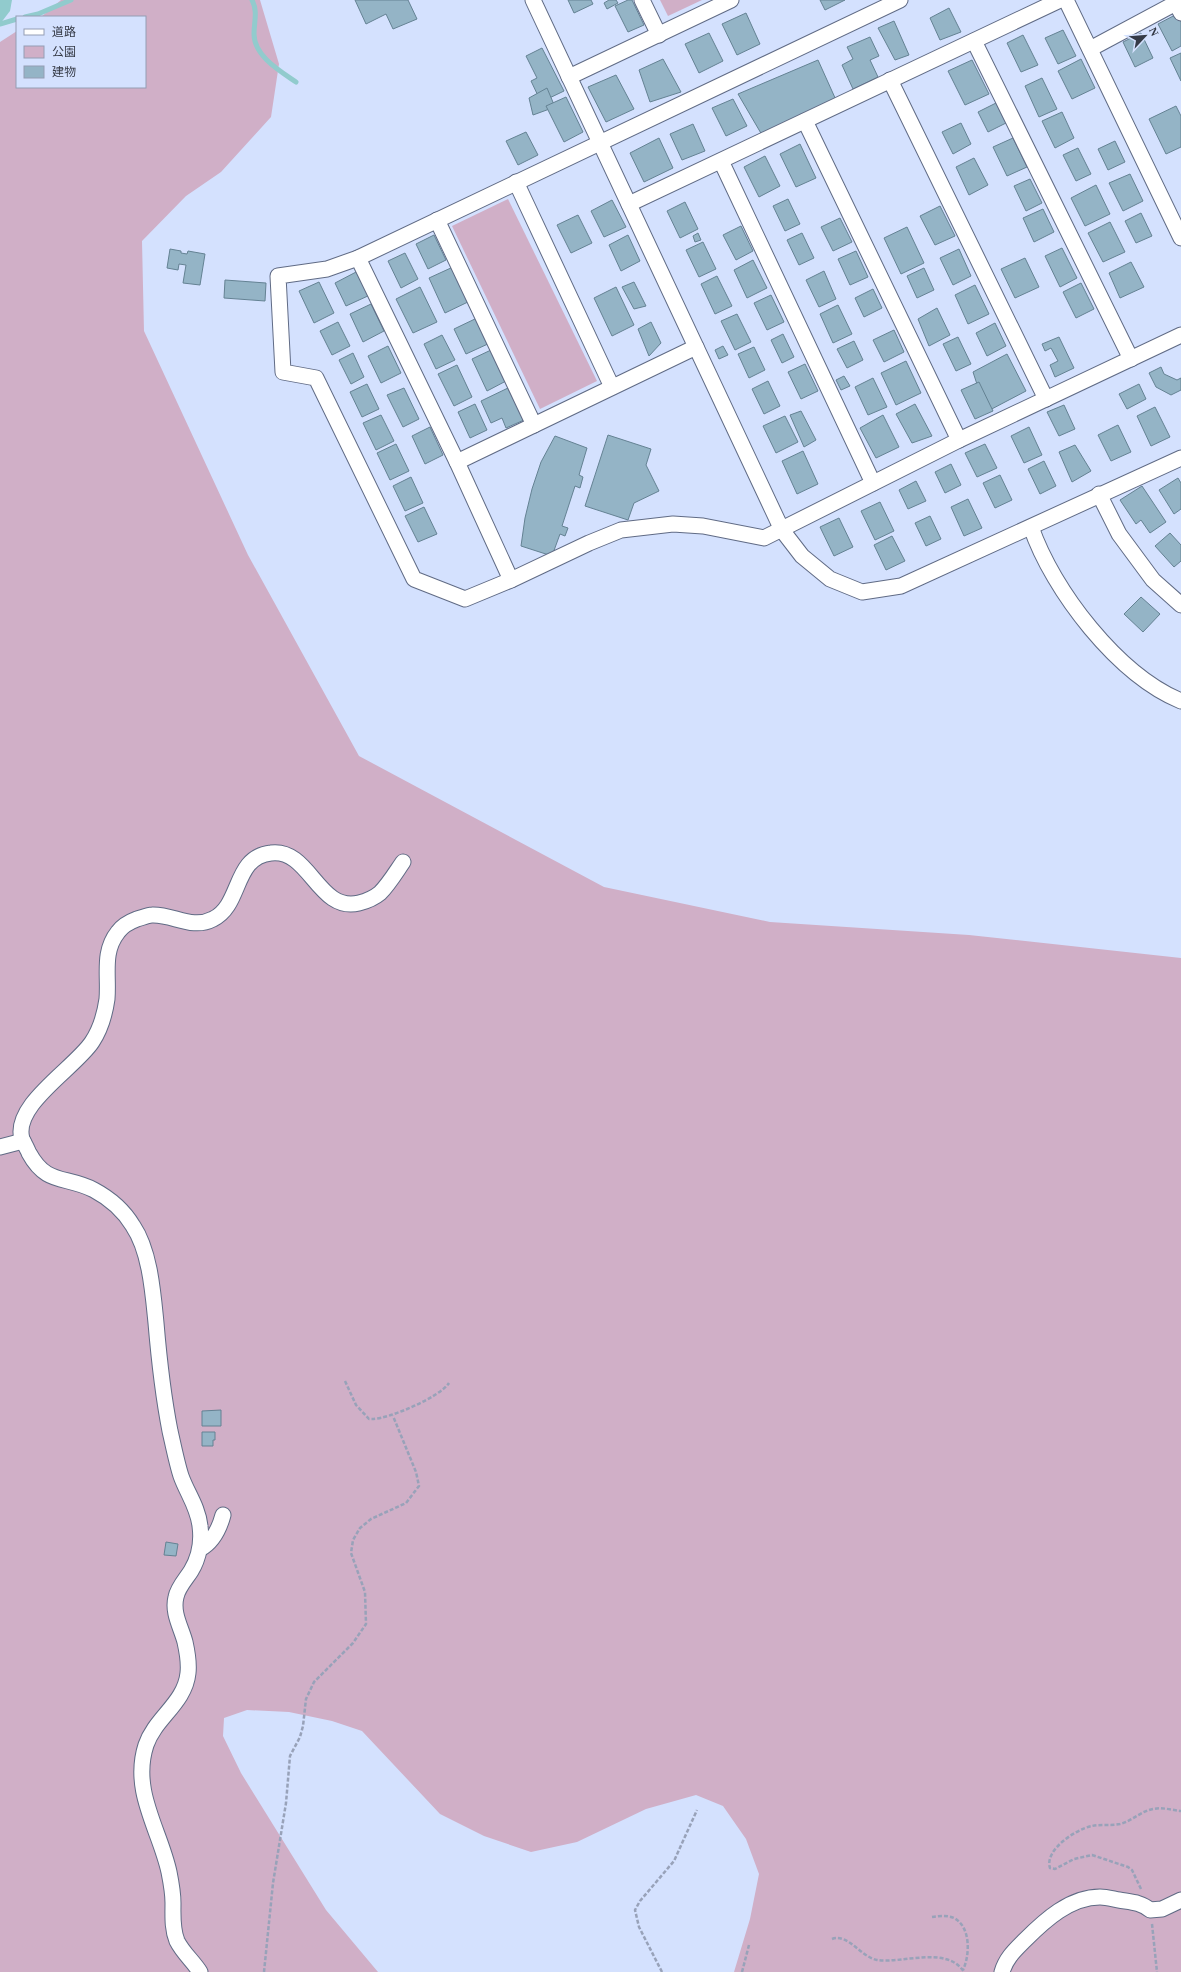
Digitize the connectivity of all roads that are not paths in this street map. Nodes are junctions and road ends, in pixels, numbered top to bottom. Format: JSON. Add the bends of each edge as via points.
{"nodes":[{"id":1,"x":533,"y":0,"type":"edge"},
{"id":2,"x":642,"y":0,"type":"edge"},
{"id":3,"x":732,"y":0,"type":"edge"},
{"id":4,"x":900,"y":0,"type":"edge"},
{"id":5,"x":1060,"y":0,"type":"edge"},
{"id":6,"x":1066,"y":0,"type":"edge"},
{"id":7,"x":1181,"y":13,"type":"edge"},
{"id":8,"x":659,"y":35,"type":"junction"},
{"id":9,"x":974,"y":41,"type":"junction"},
{"id":10,"x":1090,"y":49,"type":"junction"},
{"id":11,"x":569,"y":78,"type":"junction"},
{"id":12,"x":890,"y":80,"type":"junction"},
{"id":13,"x":805,"y":121,"type":"junction"},
{"id":14,"x":599,"y":142,"type":"junction"},
{"id":15,"x":720,"y":160,"type":"junction"},
{"id":16,"x":516,"y":182,"type":"junction"},
{"id":17,"x":629,"y":204,"type":"junction"},
{"id":18,"x":437,"y":220,"type":"junction"},
{"id":19,"x":1181,"y":238,"type":"edge"},
{"id":20,"x":358,"y":258,"type":"junction"},
{"id":21,"x":1181,"y":335,"type":"edge"},
{"id":22,"x":696,"y":347,"type":"junction"},
{"id":23,"x":1131,"y":359,"type":"junction"},
{"id":24,"x":612,"y":387,"type":"junction"},
{"id":25,"x":1046,"y":399,"type":"junction"},
{"id":26,"x":534,"y":425,"type":"junction"},
{"id":27,"x":959,"y":440,"type":"junction"},
{"id":28,"x":1181,"y":458,"type":"edge"},
{"id":29,"x":456,"y":462,"type":"junction"},
{"id":30,"x":873,"y":483,"type":"junction"},
{"id":31,"x":1099,"y":494,"type":"junction"},
{"id":32,"x":1031,"y":527,"type":"junction"},
{"id":33,"x":782,"y":530,"type":"junction"},
{"id":34,"x":511,"y":580,"type":"junction"},
{"id":35,"x":1181,"y":605,"type":"edge"},
{"id":36,"x":1181,"y":701,"type":"edge"},
{"id":37,"x":403,"y":862,"type":"dead end"},
{"id":38,"x":23,"y":1141,"type":"junction"},
{"id":39,"x":0,"y":1147,"type":"edge"},
{"id":40,"x":223,"y":1515,"type":"dead end"},
{"id":41,"x":200,"y":1548,"type":"junction"},
{"id":42,"x":1181,"y":1900,"type":"edge"},
{"id":43,"x":200,"y":1972,"type":"edge"},
{"id":44,"x":1002,"y":1972,"type":"edge"}],
"edges":[{"from":1,"to":11,"type":"street"},
{"from":2,"to":8,"type":"street"},
{"from":3,"to":8,"type":"street"},
{"from":4,"to":14,"type":"street"},
{"from":5,"to":9,"type":"street"},
{"from":6,"to":10,"type":"street"},
{"from":7,"to":10,"type":"street","via":[[1176,2]]},
{"from":8,"to":11,"type":"street"},
{"from":9,"to":12,"type":"street"},
{"from":9,"to":23,"type":"street"},
{"from":10,"to":19,"type":"street"},
{"from":11,"to":14,"type":"street"},
{"from":12,"to":13,"type":"street"},
{"from":12,"to":25,"type":"street"},
{"from":13,"to":15,"type":"street"},
{"from":13,"to":27,"type":"street"},
{"from":14,"to":16,"type":"street"},
{"from":14,"to":17,"type":"street"},
{"from":15,"to":17,"type":"street"},
{"from":15,"to":30,"type":"street"},
{"from":16,"to":18,"type":"street"},
{"from":16,"to":24,"type":"street"},
{"from":17,"to":22,"type":"street"},
{"from":18,"to":20,"type":"street"},
{"from":18,"to":26,"type":"street"},
{"from":20,"to":29,"type":"street"},
{"from":20,"to":34,"type":"street","via":[[327,269],[278,276],[283,372],[316,378],[414,579],[465,599]]},
{"from":21,"to":23,"type":"street"},
{"from":22,"to":24,"type":"street"},
{"from":22,"to":33,"type":"street"},
{"from":23,"to":25,"type":"street"},
{"from":24,"to":26,"type":"street"},
{"from":25,"to":27,"type":"street"},
{"from":26,"to":29,"type":"street"},
{"from":27,"to":30,"type":"street"},
{"from":28,"to":31,"type":"street"},
{"from":29,"to":34,"type":"street"},
{"from":30,"to":33,"type":"street"},
{"from":31,"to":32,"type":"street"},
{"from":31,"to":35,"type":"street","via":[[1119,534],[1153,580]]},
{"from":32,"to":33,"type":"street","via":[[901,586],[862,592],[830,579],[802,556]]},
{"from":32,"to":36,"type":"street","via":[[1037,546],[1063,590],[1095,634],[1130,668],[1169,696]]},
{"from":33,"to":34,"type":"street","via":[[764,538],[703,526],[673,524],[621,530]]},
{"from":37,"to":38,"type":"street","via":[[379,894],[365,902],[350,905],[335,900],[287,854],[263,854],[252,860],[226,908],[210,921],[188,923],[154,915],[124,925],[108,951],[106,999],[95,1037],[84,1053],[31,1106],[24,1117],[21,1136]]},
{"from":38,"to":39,"type":"street"},
{"from":38,"to":41,"type":"street","via":[[38,1168],[49,1176],[94,1190],[115,1204],[139,1235],[150,1272],[170,1432],[181,1476],[195,1505],[200,1524]]},
{"from":40,"to":41,"type":"street","via":[[211,1541]]},
{"from":41,"to":43,"type":"street","via":[[175,1601],[176,1617],[185,1642],[187,1679],[179,1698],[157,1723],[149,1737],[144,1751],[142,1778],[150,1818],[168,1870],[173,1898],[174,1932],[181,1947]]},
{"from":42,"to":44,"type":"street","via":[[1162,1909],[1150,1910],[1143,1905],[1099,1897],[1076,1902],[1040,1925],[1010,1956]]}]}
